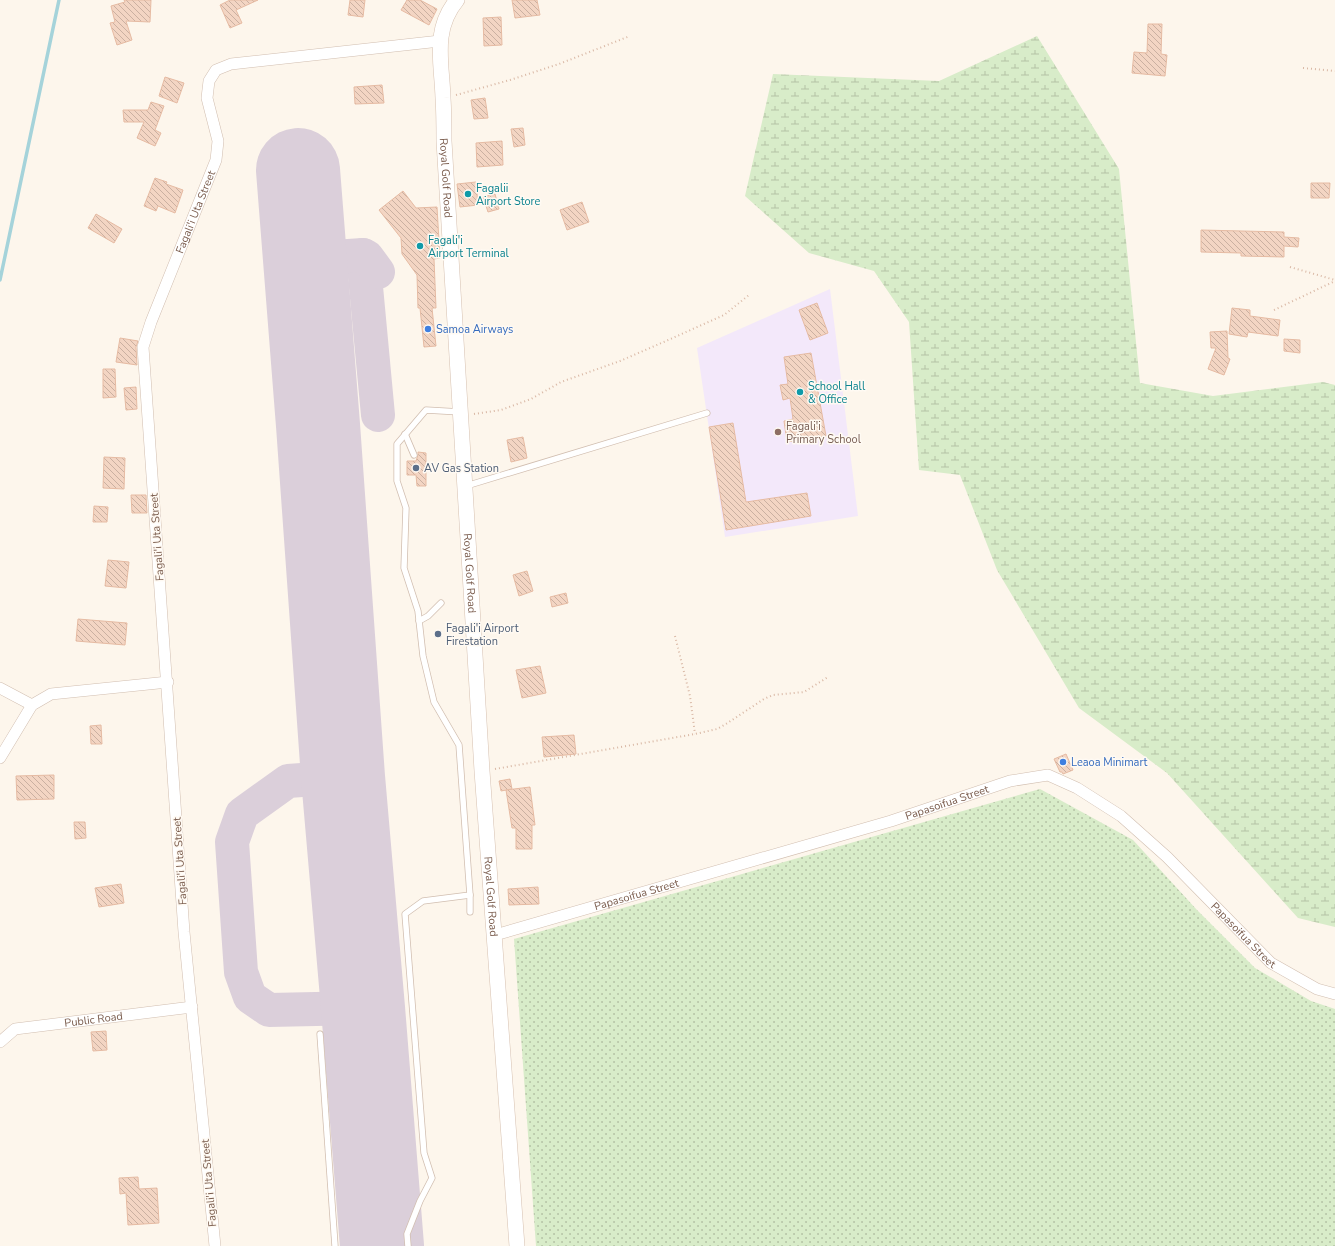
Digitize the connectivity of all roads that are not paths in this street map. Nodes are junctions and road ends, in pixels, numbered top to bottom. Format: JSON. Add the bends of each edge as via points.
{"nodes":[{"id":1,"x":457,"y":0,"type":"edge"},
{"id":2,"x":440,"y":42,"type":"junction"},
{"id":3,"x":707,"y":413,"type":"dead end"},
{"id":4,"x":461,"y":414,"type":"junction"},
{"id":5,"x":406,"y":434,"type":"junction"},
{"id":6,"x":414,"y":455,"type":"dead end"},
{"id":7,"x":465,"y":486,"type":"junction"},
{"id":8,"x":440,"y":603,"type":"dead end"},
{"id":9,"x":419,"y":621,"type":"junction"},
{"id":10,"x":168,"y":682,"type":"junction"},
{"id":11,"x":0,"y":688,"type":"edge"},
{"id":12,"x":32,"y":705,"type":"junction"},
{"id":13,"x":0,"y":758,"type":"edge"},
{"id":14,"x":470,"y":895,"type":"junction"},
{"id":15,"x":470,"y":912,"type":"dead end"},
{"id":16,"x":495,"y":935,"type":"junction"},
{"id":17,"x":1335,"y":994,"type":"edge"},
{"id":18,"x":192,"y":1007,"type":"junction"},
{"id":19,"x":320,"y":1034,"type":"dead end"},
{"id":20,"x":0,"y":1042,"type":"edge"},
{"id":21,"x":214,"y":1246,"type":"edge"},
{"id":22,"x":335,"y":1246,"type":"edge"},
{"id":23,"x":408,"y":1246,"type":"edge"},
{"id":24,"x":517,"y":1246,"type":"edge"}],
"edges":[{"from":1,"to":2,"type":"main road","name":"Royal Golf Road","via":[[443,24]]},
{"from":2,"to":4,"type":"main road","name":"Royal Golf Road"},
{"from":2,"to":10,"type":"street","name":"Fagali'i Uta Street","via":[[232,64],[216,70],[209,81],[207,98],[218,141],[216,160],[144,347]]},
{"from":3,"to":7,"type":"lane"},
{"from":4,"to":5,"type":"lane","via":[[426,410]]},
{"from":4,"to":7,"type":"main road","name":"Royal Golf Road"},
{"from":5,"to":6,"type":"lane"},
{"from":5,"to":9,"type":"lane","via":[[397,444],[397,481],[406,508],[404,568]]},
{"from":7,"to":16,"type":"main road","name":"Royal Golf Road","via":[[482,771]]},
{"from":8,"to":9,"type":"lane","via":[[428,616]]},
{"from":9,"to":14,"type":"lane","via":[[423,656],[434,702],[459,745]]},
{"from":10,"to":12,"type":"street","via":[[51,694]]},
{"from":10,"to":18,"type":"street","name":"Fagali'i Uta Street","via":[[184,932]]},
{"from":11,"to":12,"type":"street"},
{"from":12,"to":13,"type":"street"},
{"from":14,"to":15,"type":"lane"},
{"from":14,"to":23,"type":"lane","via":[[423,901],[405,914],[424,1153],[432,1178],[407,1234]]},
{"from":16,"to":17,"type":"street","name":"Papasoifua Street","via":[[891,821],[1010,780],[1048,775],[1077,788],[1121,816],[1167,857],[1272,963],[1317,989]]},
{"from":16,"to":24,"type":"main road","name":"Royal Golf Road"},
{"from":18,"to":20,"type":"street","name":"Public Road","via":[[15,1029]]},
{"from":18,"to":21,"type":"street","name":"Fagali'i Uta Street"},
{"from":19,"to":22,"type":"lane"}]}
